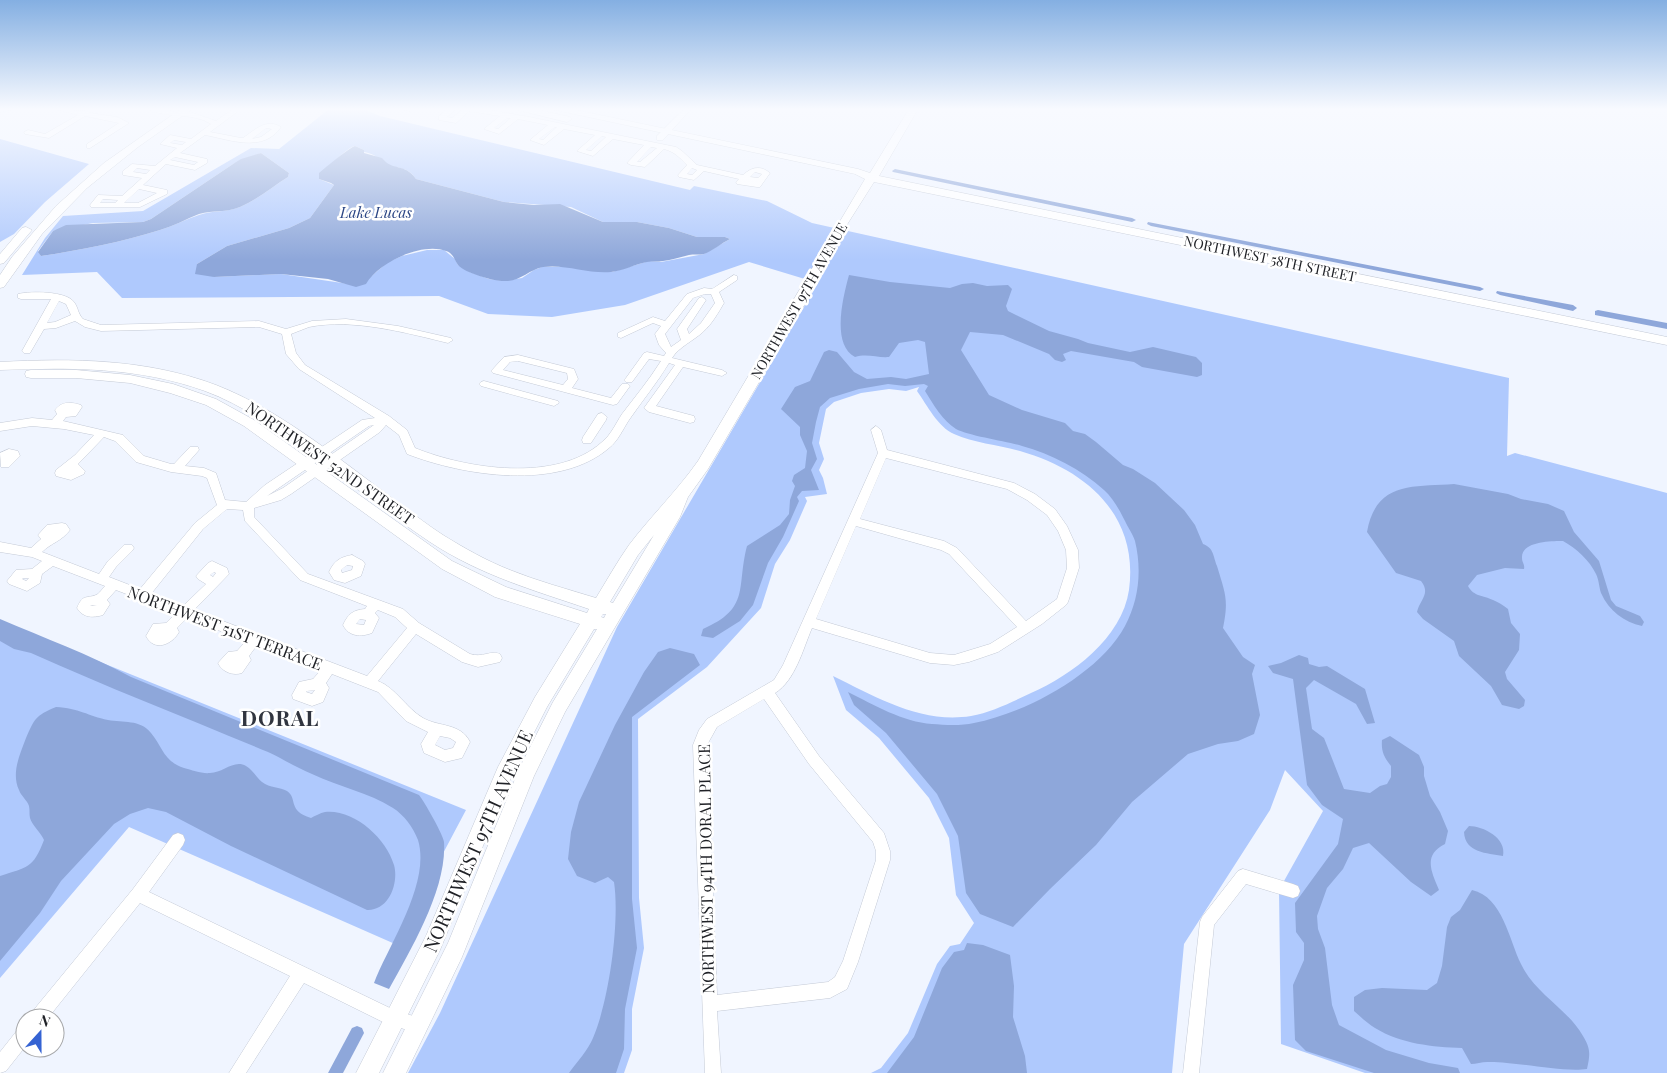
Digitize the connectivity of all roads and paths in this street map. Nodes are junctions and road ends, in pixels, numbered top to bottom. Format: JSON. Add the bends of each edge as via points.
{"nodes":[{"id":1,"x":105,"y":159,"type":"edge"},
{"id":2,"x":116,"y":159,"type":"edge"},
{"id":3,"x":166,"y":159,"type":"edge"},
{"id":4,"x":195,"y":159,"type":"edge"},
{"id":5,"x":635,"y":159,"type":"edge"},
{"id":6,"x":647,"y":159,"type":"edge"},
{"id":7,"x":686,"y":159,"type":"edge"},
{"id":8,"x":758,"y":159,"type":"edge"},
{"id":9,"x":886,"y":159,"type":"edge"},
{"id":10,"x":164,"y":161,"type":"junction"},
{"id":11,"x":691,"y":165,"type":"junction"},
{"id":12,"x":156,"y":168,"type":"junction"},
{"id":13,"x":702,"y":169,"type":"junction"},
{"id":14,"x":147,"y":176,"type":"junction"},
{"id":15,"x":744,"y":178,"type":"junction"},
{"id":16,"x":872,"y":178,"type":"junction"},
{"id":17,"x":136,"y":186,"type":"junction"},
{"id":18,"x":123,"y":198,"type":"junction"},
{"id":19,"x":117,"y":205,"type":"junction"},
{"id":20,"x":0,"y":261,"type":"edge"},
{"id":21,"x":734,"y":278,"type":"dead end"},
{"id":22,"x":0,"y":284,"type":"edge"},
{"id":23,"x":714,"y":292,"type":"junction"},
{"id":24,"x":21,"y":296,"type":"dead end"},
{"id":25,"x":57,"y":296,"type":"junction"},
{"id":26,"x":702,"y":300,"type":"dead end"},
{"id":27,"x":75,"y":317,"type":"junction"},
{"id":28,"x":667,"y":325,"type":"junction"},
{"id":29,"x":40,"y":326,"type":"junction"},
{"id":30,"x":286,"y":332,"type":"junction"},
{"id":31,"x":621,"y":335,"type":"dead end"},
{"id":32,"x":448,"y":340,"type":"dead end"},
{"id":33,"x":686,"y":340,"type":"junction"},
{"id":34,"x":1667,"y":341,"type":"edge"},
{"id":35,"x":27,"y":351,"type":"dead end"},
{"id":36,"x":669,"y":356,"type":"junction"},
{"id":37,"x":680,"y":363,"type":"junction"},
{"id":38,"x":0,"y":366,"type":"edge"},
{"id":39,"x":722,"y":373,"type":"dead end"},
{"id":40,"x":0,"y":376,"type":"edge"},
{"id":41,"x":484,"y":384,"type":"dead end"},
{"id":42,"x":213,"y":388,"type":"junction"},
{"id":43,"x":565,"y":390,"type":"junction"},
{"id":44,"x":201,"y":398,"type":"junction"},
{"id":45,"x":613,"y":402,"type":"junction"},
{"id":46,"x":554,"y":403,"type":"dead end"},
{"id":47,"x":633,"y":408,"type":"junction"},
{"id":48,"x":63,"y":414,"type":"dead end"},
{"id":49,"x":602,"y":417,"type":"dead end"},
{"id":50,"x":385,"y":419,"type":"junction"},
{"id":51,"x":690,"y":419,"type":"dead end"},
{"id":52,"x":54,"y":424,"type":"junction"},
{"id":53,"x":0,"y":428,"type":"edge"},
{"id":54,"x":876,"y":430,"type":"dead end"},
{"id":55,"x":102,"y":433,"type":"junction"},
{"id":56,"x":587,"y":440,"type":"dead end"},
{"id":57,"x":194,"y":450,"type":"dead end"},
{"id":58,"x":883,"y":453,"type":"junction"},
{"id":59,"x":325,"y":457,"type":"junction"},
{"id":60,"x":70,"y":466,"type":"dead end"},
{"id":61,"x":311,"y":468,"type":"junction"},
{"id":62,"x":176,"y":469,"type":"junction"},
{"id":63,"x":225,"y":505,"type":"junction"},
{"id":64,"x":248,"y":506,"type":"junction"},
{"id":65,"x":852,"y":521,"type":"junction"},
{"id":66,"x":49,"y":538,"type":"dead end"},
{"id":67,"x":0,"y":547,"type":"edge"},
{"id":68,"x":128,"y":548,"type":"dead end"},
{"id":69,"x":33,"y":553,"type":"junction"},
{"id":70,"x":52,"y":560,"type":"junction"},
{"id":71,"x":494,"y":570,"type":"junction"},
{"id":72,"x":34,"y":574,"type":"dead end"},
{"id":73,"x":341,"y":578,"type":"dead end"},
{"id":74,"x":101,"y":580,"type":"junction"},
{"id":75,"x":214,"y":582,"type":"dead end"},
{"id":76,"x":482,"y":584,"type":"junction"},
{"id":77,"x":114,"y":585,"type":"junction"},
{"id":78,"x":332,"y":588,"type":"junction"},
{"id":79,"x":142,"y":596,"type":"junction"},
{"id":80,"x":99,"y":600,"type":"dead end"},
{"id":81,"x":183,"y":612,"type":"junction"},
{"id":82,"x":603,"y":616,"type":"junction"},
{"id":83,"x":809,"y":622,"type":"junction"},
{"id":84,"x":415,"y":627,"type":"junction"},
{"id":85,"x":1024,"y":627,"type":"junction"},
{"id":86,"x":168,"y":628,"type":"dead end"},
{"id":87,"x":255,"y":639,"type":"junction"},
{"id":88,"x":240,"y":657,"type":"dead end"},
{"id":89,"x":496,"y":658,"type":"dead end"},
{"id":90,"x":330,"y":668,"type":"junction"},
{"id":91,"x":369,"y":683,"type":"junction"},
{"id":92,"x":317,"y":684,"type":"dead end"},
{"id":93,"x":766,"y":691,"type":"junction"},
{"id":94,"x":437,"y":729,"type":"dead end"},
{"id":95,"x":178,"y":840,"type":"dead end"},
{"id":96,"x":1293,"y":891,"type":"dead end"},
{"id":97,"x":138,"y":894,"type":"junction"},
{"id":98,"x":300,"y":974,"type":"junction"},
{"id":99,"x":709,"y":1004,"type":"junction"},
{"id":100,"x":46,"y":1008,"type":"edge"},
{"id":101,"x":396,"y":1019,"type":"junction"},
{"id":102,"x":419,"y":1026,"type":"junction"},
{"id":103,"x":15,"y":1046,"type":"edge"},
{"id":104,"x":0,"y":1065,"type":"edge"},
{"id":105,"x":237,"y":1073,"type":"edge"},
{"id":106,"x":367,"y":1073,"type":"edge"},
{"id":107,"x":394,"y":1073,"type":"edge"},
{"id":108,"x":714,"y":1073,"type":"edge"},
{"id":109,"x":1191,"y":1073,"type":"edge"}],
"edges":[{"from":1,"to":20,"type":"street","via":[[25,230]]},
{"from":2,"to":22,"type":"street","via":[[74,194],[28,242]]},
{"from":3,"to":10,"type":"street"},
{"from":4,"to":10,"type":"street","via":[[204,161],[194,168]]},
{"from":5,"to":6,"type":"street","via":[[631,163],[642,165]]},
{"from":7,"to":11,"type":"street"},
{"from":8,"to":16,"type":"street","name":"NORTHWEST 58TH STREET","via":[[854,178]]},
{"from":9,"to":16,"type":"street","name":"NORTHWEST 97TH AVENUE"},
{"from":10,"to":12,"type":"street"},
{"from":11,"to":13,"type":"street"},
{"from":11,"to":13,"type":"street","via":[[682,175],[694,178]]},
{"from":12,"to":14,"type":"street"},
{"from":12,"to":14,"type":"street","via":[[135,166],[126,173]]},
{"from":13,"to":15,"type":"street"},
{"from":14,"to":17,"type":"street"},
{"from":15,"to":15,"type":"street","via":[[740,182],[756,186],[766,174],[753,170]]},
{"from":16,"to":34,"type":"street","name":"NORTHWEST 58TH STREET"},
{"from":16,"to":82,"type":"street","name":"NORTHWEST 97TH AVENUE","via":[[708,457],[684,492],[665,510],[633,551]]},
{"from":17,"to":18,"type":"street"},
{"from":17,"to":19,"type":"street","via":[[164,192],[143,205]]},
{"from":18,"to":19,"type":"street"},
{"from":18,"to":19,"type":"street","via":[[101,197],[94,205]]},
{"from":21,"to":23,"type":"street"},
{"from":23,"to":28,"type":"street","via":[[704,291],[690,296]]},
{"from":23,"to":33,"type":"street","via":[[720,303],[697,334]]},
{"from":24,"to":25,"type":"street"},
{"from":25,"to":27,"type":"street","via":[[70,302]]},
{"from":25,"to":29,"type":"street"},
{"from":26,"to":33,"type":"street","via":[[682,329]]},
{"from":27,"to":29,"type":"street","via":[[56,325]]},
{"from":27,"to":30,"type":"street","via":[[88,326],[101,328],[259,324]]},
{"from":28,"to":31,"type":"street","via":[[653,320]]},
{"from":28,"to":36,"type":"street","via":[[660,334]]},
{"from":29,"to":35,"type":"street"},
{"from":30,"to":32,"type":"street","via":[[311,324],[340,323],[396,326]]},
{"from":30,"to":50,"type":"street","via":[[291,354],[302,367]]},
{"from":33,"to":36,"type":"street"},
{"from":36,"to":37,"type":"street"},
{"from":36,"to":45,"type":"street","via":[[647,355]]},
{"from":36,"to":47,"type":"street"},
{"from":37,"to":39,"type":"street"},
{"from":37,"to":51,"type":"street","via":[[649,408]]},
{"from":38,"to":42,"type":"street","name":"NORTHWEST 52ND STREET","via":[[104,365],[159,373]]},
{"from":40,"to":44,"type":"street","name":"NORTHWEST 52ND STREET","via":[[114,377]]},
{"from":41,"to":46,"type":"street"},
{"from":42,"to":44,"type":"street"},
{"from":42,"to":59,"type":"street","name":"NORTHWEST 52ND STREET","via":[[256,408]]},
{"from":43,"to":43,"type":"street","via":[[504,374],[496,371],[507,359],[518,358],[571,372],[573,379]]},
{"from":43,"to":45,"type":"street"},
{"from":44,"to":61,"type":"street","name":"NORTHWEST 52ND STREET","via":[[249,423]]},
{"from":45,"to":47,"type":"street"},
{"from":47,"to":50,"type":"street","via":[[606,446],[579,462],[554,470],[521,472],[429,460],[411,451],[403,433]]},
{"from":48,"to":52,"type":"street"},
{"from":49,"to":56,"type":"street"},
{"from":50,"to":59,"type":"street","via":[[376,429]]},
{"from":52,"to":53,"type":"street","via":[[32,422]]},
{"from":52,"to":55,"type":"street"},
{"from":54,"to":58,"type":"street"},
{"from":55,"to":60,"type":"street"},
{"from":55,"to":62,"type":"street","via":[[119,438],[140,459]]},
{"from":57,"to":62,"type":"street"},
{"from":58,"to":65,"type":"street","name":"NORTHWEST 94TH DORAL PLACE"},
{"from":58,"to":85,"type":"street","via":[[1010,486],[1051,512],[1072,550],[1073,568],[1062,602]]},
{"from":59,"to":61,"type":"street"},
{"from":59,"to":71,"type":"street","name":"NORTHWEST 52ND STREET","via":[[436,538]]},
{"from":61,"to":64,"type":"street","via":[[269,488]]},
{"from":61,"to":76,"type":"street","name":"NORTHWEST 52ND STREET","via":[[433,556]]},
{"from":62,"to":63,"type":"street","via":[[212,476],[216,494]]},
{"from":63,"to":64,"type":"street"},
{"from":63,"to":79,"type":"street","via":[[199,526]]},
{"from":64,"to":78,"type":"street","via":[[250,518],[304,577]]},
{"from":65,"to":83,"type":"street","name":"NORTHWEST 94TH DORAL PLACE"},
{"from":65,"to":85,"type":"street","via":[[953,551]]},
{"from":66,"to":69,"type":"street"},
{"from":67,"to":69,"type":"street","name":"NORTHWEST 51ST TERRACE"},
{"from":68,"to":74,"type":"street"},
{"from":69,"to":70,"type":"street","name":"NORTHWEST 51ST TERRACE"},
{"from":70,"to":72,"type":"street"},
{"from":70,"to":74,"type":"street","name":"NORTHWEST 51ST TERRACE"},
{"from":71,"to":76,"type":"street"},
{"from":71,"to":82,"type":"street","name":"NORTHWEST 52ND STREET"},
{"from":73,"to":78,"type":"street"},
{"from":74,"to":77,"type":"street","name":"NORTHWEST 51ST TERRACE"},
{"from":75,"to":81,"type":"street"},
{"from":76,"to":82,"type":"street","name":"NORTHWEST 52ND STREET","via":[[515,597]]},
{"from":77,"to":79,"type":"street","name":"NORTHWEST 51ST TERRACE"},
{"from":77,"to":80,"type":"street"},
{"from":78,"to":84,"type":"street","via":[[371,609],[399,613]]},
{"from":79,"to":81,"type":"street","name":"NORTHWEST 51ST TERRACE"},
{"from":81,"to":86,"type":"street"},
{"from":81,"to":87,"type":"street","name":"NORTHWEST 51ST TERRACE"},
{"from":82,"to":101,"type":"street","name":"NORTHWEST 97TH AVENUE","via":[[541,702],[504,772],[433,943]]},
{"from":82,"to":102,"type":"street","name":"NORTHWEST 97TH AVENUE","via":[[526,773],[455,950]]},
{"from":83,"to":85,"type":"street","via":[[930,658],[954,660],[994,648]]},
{"from":83,"to":93,"type":"street","name":"NORTHWEST 94TH DORAL PLACE","via":[[788,668],[778,684]]},
{"from":84,"to":89,"type":"street","via":[[466,658],[478,662]]},
{"from":84,"to":91,"type":"street"},
{"from":87,"to":88,"type":"street"},
{"from":87,"to":90,"type":"street","name":"NORTHWEST 51ST TERRACE"},
{"from":90,"to":91,"type":"street","name":"NORTHWEST 51ST TERRACE"},
{"from":90,"to":92,"type":"street"},
{"from":91,"to":94,"type":"street","name":"NORTHWEST 51ST TERRACE","via":[[382,688],[406,715]]},
{"from":93,"to":99,"type":"street","name":"NORTHWEST 94TH DORAL PLACE","via":[[712,723],[700,745]]},
{"from":93,"to":99,"type":"street","via":[[814,760],[880,838],[883,860],[841,983],[830,990]]},
{"from":95,"to":97,"type":"street"},
{"from":96,"to":109,"type":"street","via":[[1243,876],[1207,922]]},
{"from":97,"to":98,"type":"street"},
{"from":97,"to":100,"type":"street"},
{"from":98,"to":101,"type":"street"},
{"from":98,"to":105,"type":"street"},
{"from":99,"to":108,"type":"street","name":"NORTHWEST 94TH DORAL PLACE"},
{"from":101,"to":102,"type":"street"},
{"from":101,"to":106,"type":"street","name":"NORTHWEST 97TH AVENUE"},
{"from":102,"to":107,"type":"street","name":"NORTHWEST 97TH AVENUE"},
{"from":103,"to":104,"type":"street"}]}
